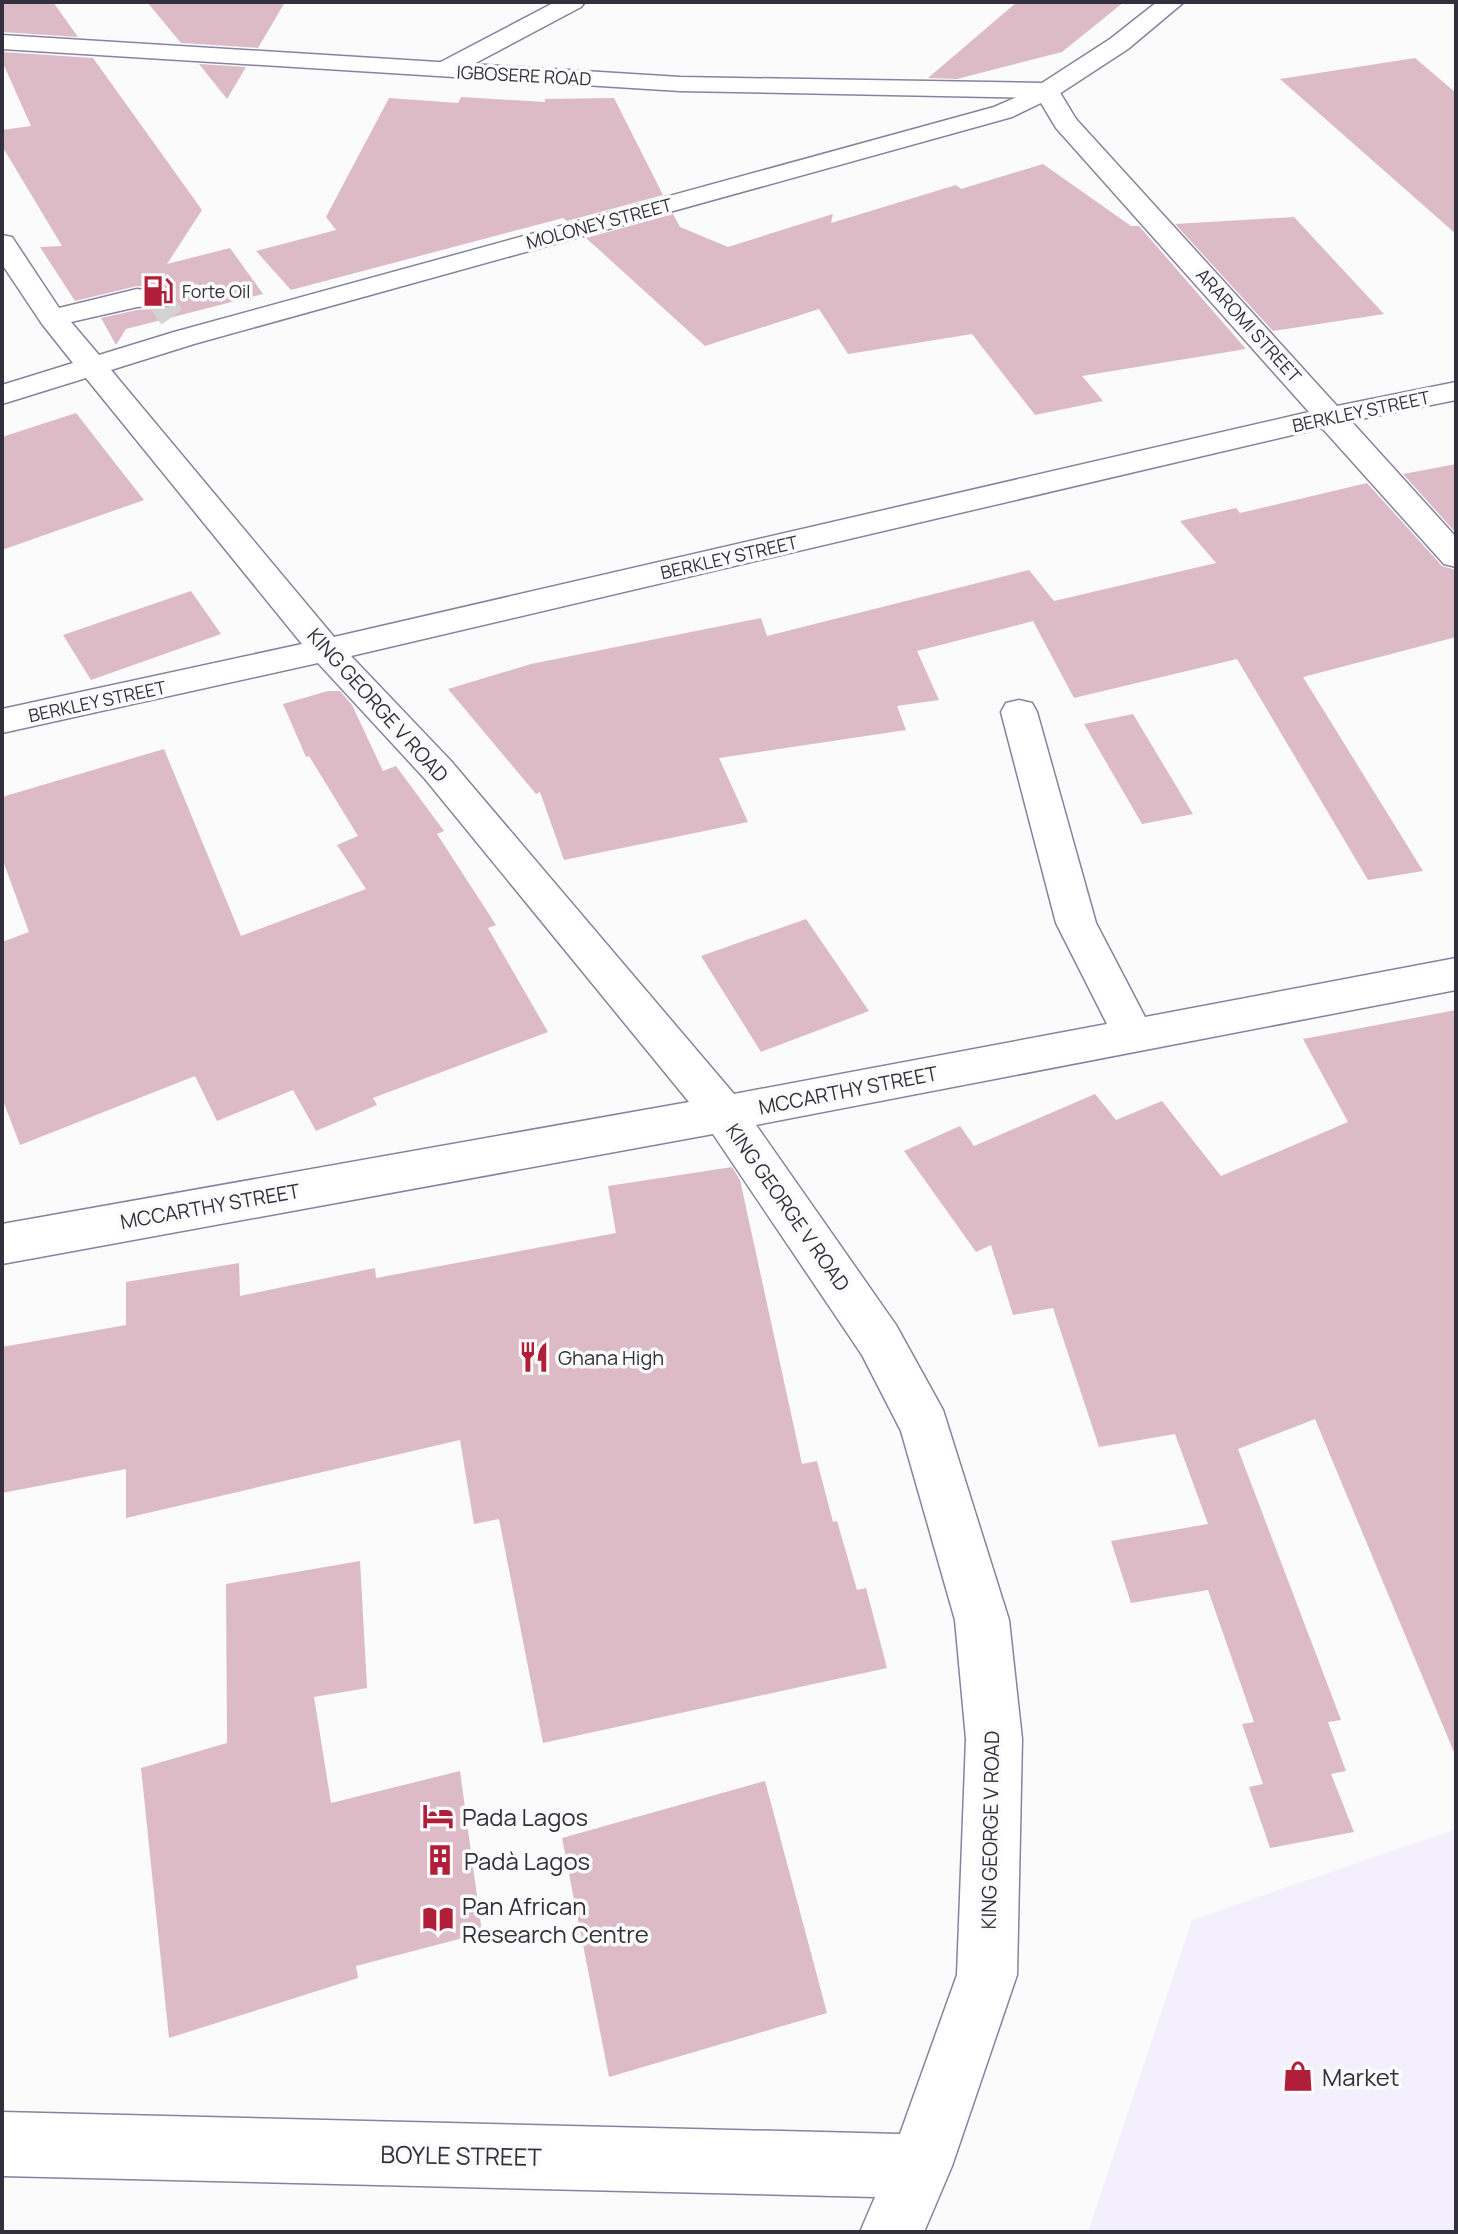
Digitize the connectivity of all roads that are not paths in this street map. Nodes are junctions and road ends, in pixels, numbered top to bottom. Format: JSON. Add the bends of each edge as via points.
{"nodes":[{"id":1,"x":573,"y":2,"type":"edge"},
{"id":2,"x":1172,"y":2,"type":"edge"},
{"id":3,"x":2,"y":42,"type":"edge"},
{"id":4,"x":444,"y":70,"type":"junction"},
{"id":5,"x":1047,"y":91,"type":"junction"},
{"id":6,"x":2,"y":243,"type":"edge"},
{"id":7,"x":52,"y":318,"type":"junction"},
{"id":8,"x":171,"y":318,"type":"junction"},
{"id":9,"x":92,"y":366,"type":"junction"},
{"id":10,"x":1456,"y":391,"type":"edge"},
{"id":11,"x":2,"y":395,"type":"edge"},
{"id":12,"x":1332,"y":416,"type":"junction"},
{"id":13,"x":1456,"y":557,"type":"edge"},
{"id":14,"x":326,"y":650,"type":"junction"},
{"id":15,"x":1019,"y":712,"type":"dead end"},
{"id":16,"x":2,"y":721,"type":"edge"},
{"id":17,"x":1456,"y":974,"type":"edge"},
{"id":18,"x":1133,"y":1034,"type":"junction"},
{"id":19,"x":724,"y":1114,"type":"junction"},
{"id":20,"x":2,"y":1244,"type":"edge"},
{"id":21,"x":2,"y":2144,"type":"edge"},
{"id":22,"x":920,"y":2166,"type":"junction"},
{"id":23,"x":892,"y":2232,"type":"edge"}],
"edges":[{"from":1,"to":4,"type":"street"},
{"from":2,"to":5,"type":"street","name":"MOLONEY STREET"},
{"from":3,"to":4,"type":"street","name":"IGBOSERE ROAD"},
{"from":4,"to":5,"type":"street","name":"IGBOSERE ROAD","via":[[680,84]]},
{"from":5,"to":8,"type":"street","name":"MOLONEY STREET","via":[[1003,112]]},
{"from":5,"to":12,"type":"street","name":"ARAROMI STREET","via":[[1065,123]]},
{"from":6,"to":7,"type":"street","name":"KING GEORGE V ROAD"},
{"from":7,"to":8,"type":"street","via":[[137,298]]},
{"from":7,"to":9,"type":"street","name":"KING GEORGE V ROAD"},
{"from":8,"to":9,"type":"street","name":"MOLONEY STREET"},
{"from":9,"to":11,"type":"street","name":"MOLONEY STREET"},
{"from":9,"to":14,"type":"street","name":"KING GEORGE V ROAD"},
{"from":10,"to":12,"type":"street","name":"BERKLEY STREET"},
{"from":12,"to":13,"type":"street","name":"ARAROMI STREET"},
{"from":12,"to":14,"type":"street","name":"BERKLEY STREET"},
{"from":14,"to":16,"type":"street","name":"BERKLEY STREET"},
{"from":14,"to":19,"type":"street","name":"KING GEORGE V ROAD","via":[[438,770]]},
{"from":15,"to":18,"type":"street","via":[[1076,923]]},
{"from":17,"to":18,"type":"street","name":"MCCARTHY STREET"},
{"from":18,"to":19,"type":"street","name":"MCCARTHY STREET"},
{"from":19,"to":20,"type":"street","name":"MCCARTHY STREET"},
{"from":19,"to":22,"type":"street","name":"KING GEORGE V ROAD","via":[[879,1340],[925,1426],[982,1620],[994,1739],[987,1975]]},
{"from":21,"to":22,"type":"street","name":"BOYLE STREET"},
{"from":22,"to":23,"type":"street","name":"KING GEORGE V ROAD"}]}
